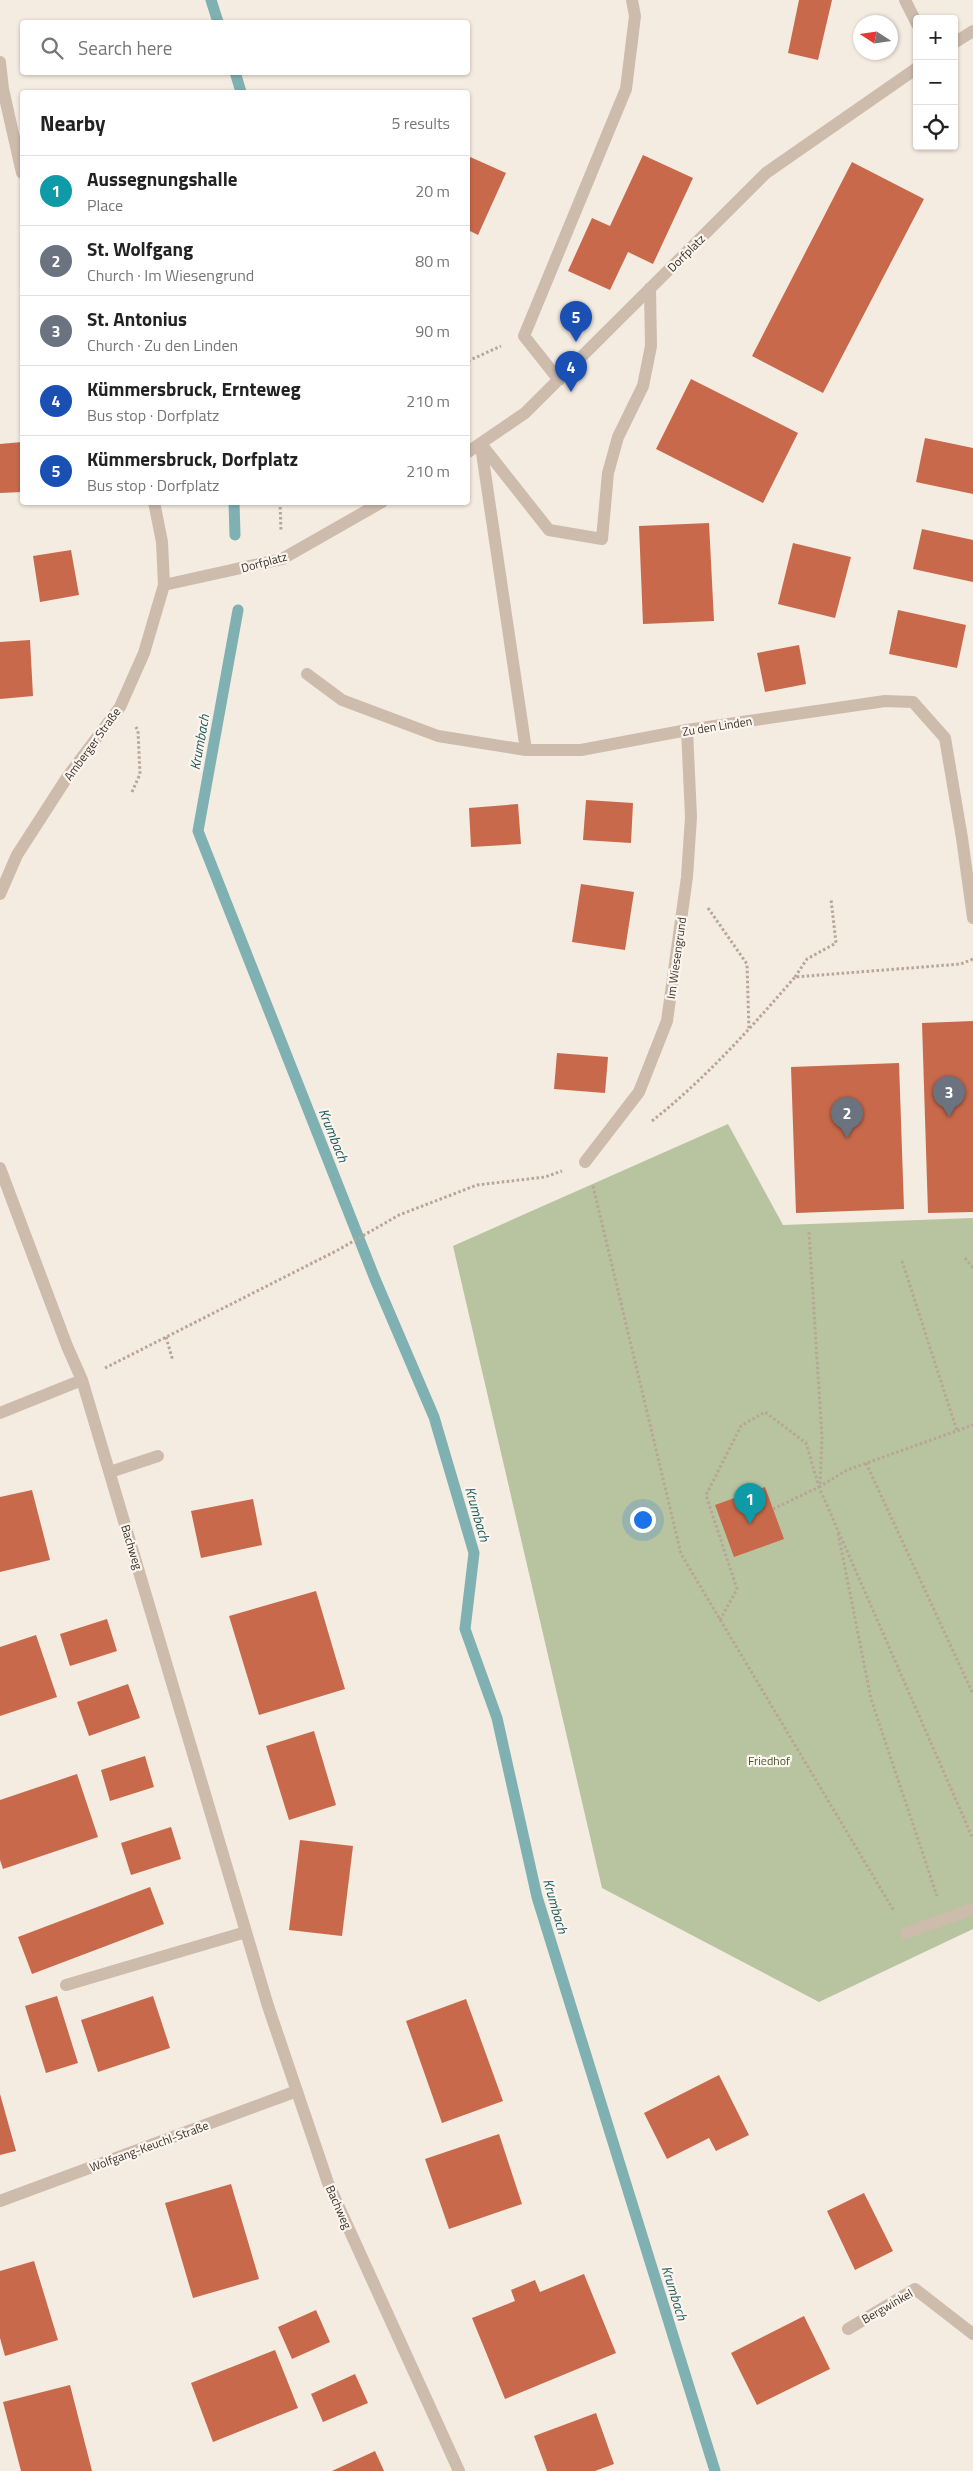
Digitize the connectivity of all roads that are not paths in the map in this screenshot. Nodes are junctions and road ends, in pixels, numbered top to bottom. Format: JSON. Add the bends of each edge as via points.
{"nodes":[{"id":1,"x":632,"y":0,"type":"edge"},
{"id":2,"x":906,"y":0,"type":"edge"},
{"id":3,"x":913,"y":15,"type":"edge"},
{"id":4,"x":973,"y":31,"type":"edge"},
{"id":5,"x":958,"y":40,"type":"edge"},
{"id":6,"x":0,"y":62,"type":"edge"},
{"id":7,"x":913,"y":71,"type":"edge"},
{"id":8,"x":20,"y":163,"type":"edge"},
{"id":9,"x":650,"y":288,"type":"junction"},
{"id":10,"x":559,"y":380,"type":"junction"},
{"id":11,"x":481,"y":444,"type":"junction"},
{"id":12,"x":470,"y":451,"type":"edge"},
{"id":13,"x":155,"y":505,"type":"edge"},
{"id":14,"x":377,"y":505,"type":"edge"},
{"id":15,"x":164,"y":585,"type":"junction"},
{"id":16,"x":307,"y":674,"type":"dead end"},
{"id":17,"x":687,"y":730,"type":"junction"},
{"id":18,"x":526,"y":750,"type":"junction"},
{"id":19,"x":0,"y":894,"type":"edge"},
{"id":20,"x":973,"y":918,"type":"edge"},
{"id":21,"x":585,"y":1162,"type":"road end"},
{"id":22,"x":0,"y":1168,"type":"edge"},
{"id":23,"x":82,"y":1380,"type":"junction"},
{"id":24,"x":0,"y":1413,"type":"edge"},
{"id":25,"x":158,"y":1456,"type":"dead end"},
{"id":26,"x":110,"y":1472,"type":"junction"},
{"id":27,"x":973,"y":1909,"type":"edge"},
{"id":28,"x":246,"y":1932,"type":"junction"},
{"id":29,"x":906,"y":1932,"type":"road end"},
{"id":30,"x":66,"y":1984,"type":"dead end"},
{"id":31,"x":297,"y":2091,"type":"junction"},
{"id":32,"x":0,"y":2201,"type":"edge"},
{"id":33,"x":848,"y":2329,"type":"dead end"},
{"id":34,"x":973,"y":2334,"type":"edge"},
{"id":35,"x":459,"y":2471,"type":"edge"}],
"edges":[{"from":1,"to":10,"type":"street","via":[[635,16],[626,89],[524,336]]},
{"from":2,"to":3,"type":"street"},
{"from":4,"to":5,"type":"street"},
{"from":6,"to":8,"type":"street"},
{"from":7,"to":9,"type":"street","name":"Dorfplatz","via":[[766,173]]},
{"from":9,"to":10,"type":"street","name":"Dorfplatz"},
{"from":9,"to":11,"type":"street","via":[[651,346],[643,386],[618,437],[608,473],[602,539],[549,530]]},
{"from":10,"to":11,"type":"street","name":"Dorfplatz","via":[[525,413]]},
{"from":11,"to":12,"type":"street","name":"Dorfplatz"},
{"from":11,"to":18,"type":"street"},
{"from":13,"to":15,"type":"street","name":"Amberger Straße","via":[[162,542]]},
{"from":14,"to":15,"type":"street","name":"Dorfplatz","via":[[282,559]]},
{"from":15,"to":19,"type":"street","name":"Amberger Straße","via":[[144,653],[120,707],[68,776],[17,855]]},
{"from":16,"to":18,"type":"street","name":"Zu den Linden","via":[[342,700],[438,736]]},
{"from":17,"to":18,"type":"street","name":"Zu den Linden","via":[[581,750]]},
{"from":17,"to":20,"type":"street","name":"Zu den Linden","via":[[885,701],[913,702],[945,738]]},
{"from":17,"to":21,"type":"street","name":"Im Wiesengrund","via":[[691,816],[687,877],[667,1021],[639,1092]]},
{"from":22,"to":23,"type":"street","name":"Bachweg"},
{"from":23,"to":24,"type":"street"},
{"from":23,"to":26,"type":"street","name":"Bachweg"},
{"from":25,"to":26,"type":"street"},
{"from":26,"to":28,"type":"street","name":"Bachweg"},
{"from":27,"to":29,"type":"street"},
{"from":28,"to":30,"type":"street"},
{"from":28,"to":31,"type":"street","name":"Bachweg"},
{"from":31,"to":32,"type":"street","name":"Wolfgang-Keuchl-Straße"},
{"from":31,"to":35,"type":"street","name":"Bachweg","via":[[328,2183]]},
{"from":33,"to":34,"type":"street","name":"Bergwinkel","via":[[915,2289]]}]}
